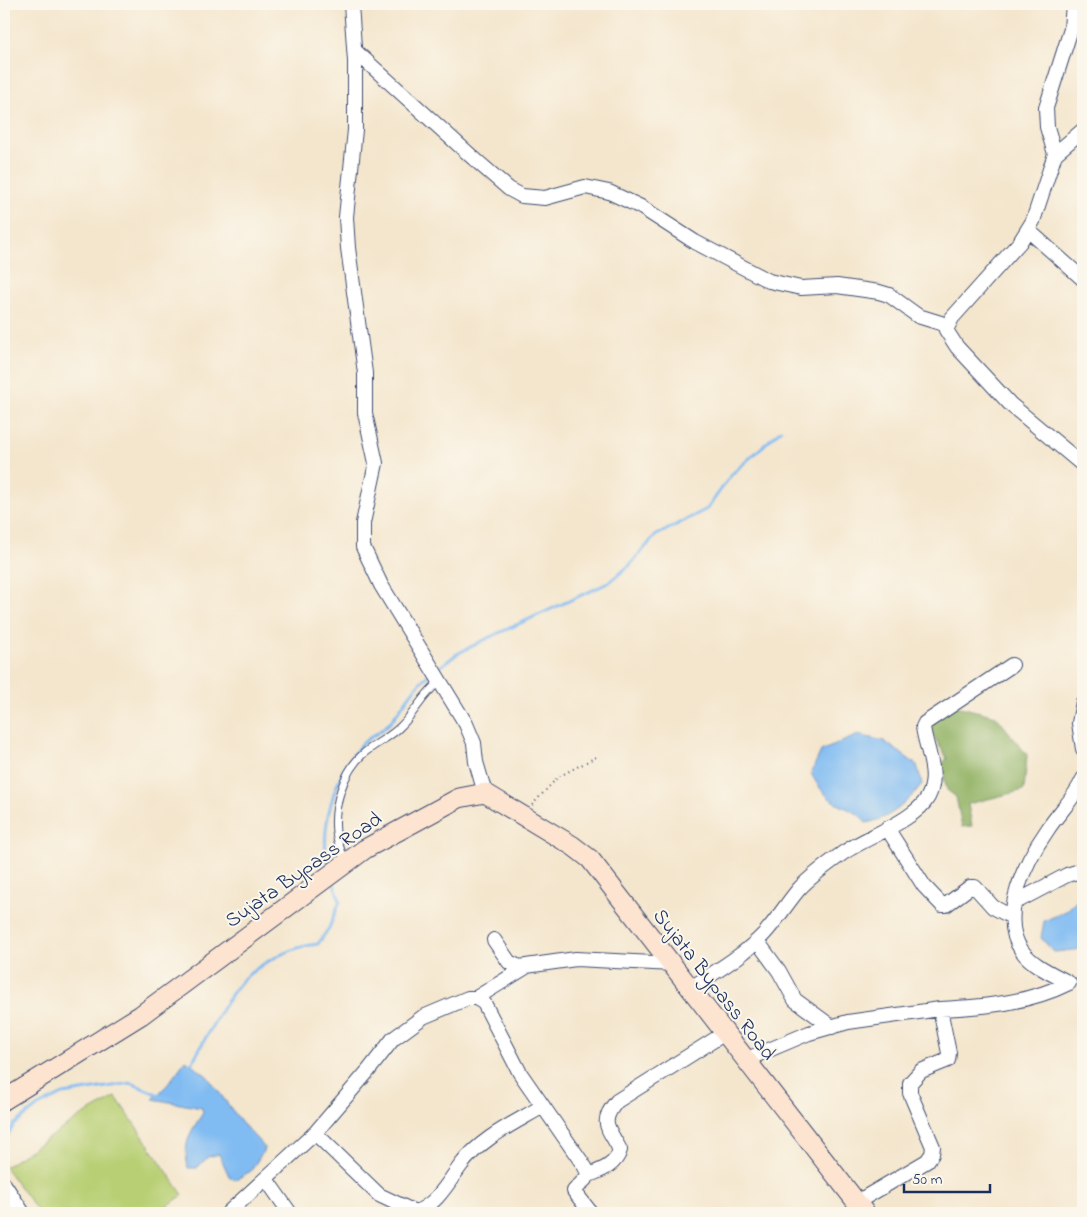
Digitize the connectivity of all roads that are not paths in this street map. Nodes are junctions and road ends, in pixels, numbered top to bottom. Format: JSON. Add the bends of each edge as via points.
{"nodes":[{"id":1,"x":351,"y":4,"type":"edge"},
{"id":2,"x":1073,"y":4,"type":"edge"},
{"id":3,"x":354,"y":50,"type":"junction"},
{"id":4,"x":1083,"y":130,"type":"edge"},
{"id":5,"x":1055,"y":154,"type":"junction"},
{"id":6,"x":1029,"y":230,"type":"junction"},
{"id":7,"x":1083,"y":279,"type":"edge"},
{"id":8,"x":947,"y":325,"type":"junction"},
{"id":9,"x":1083,"y":465,"type":"edge"},
{"id":10,"x":1012,"y":664,"type":"dead end"},
{"id":11,"x":439,"y":679,"type":"junction"},
{"id":12,"x":1083,"y":702,"type":"edge"},
{"id":13,"x":1083,"y":749,"type":"edge"},
{"id":14,"x":1083,"y":779,"type":"edge"},
{"id":15,"x":485,"y":793,"type":"junction"},
{"id":16,"x":887,"y":828,"type":"junction"},
{"id":17,"x":342,"y":864,"type":"junction"},
{"id":18,"x":1083,"y":870,"type":"edge"},
{"id":19,"x":1013,"y":910,"type":"junction"},
{"id":20,"x":494,"y":940,"type":"dead end"},
{"id":21,"x":757,"y":940,"type":"junction"},
{"id":22,"x":673,"y":964,"type":"junction"},
{"id":23,"x":526,"y":967,"type":"junction"},
{"id":24,"x":691,"y":988,"type":"junction"},
{"id":25,"x":476,"y":998,"type":"junction"},
{"id":26,"x":940,"y":1009,"type":"junction"},
{"id":27,"x":832,"y":1026,"type":"junction"},
{"id":28,"x":725,"y":1033,"type":"junction"},
{"id":29,"x":745,"y":1060,"type":"junction"},
{"id":30,"x":4,"y":1100,"type":"edge"},
{"id":31,"x":543,"y":1106,"type":"junction"},
{"id":32,"x":314,"y":1132,"type":"junction"},
{"id":33,"x":589,"y":1175,"type":"junction"},
{"id":34,"x":266,"y":1179,"type":"junction"},
{"id":35,"x":4,"y":1184,"type":"edge"},
{"id":36,"x":861,"y":1207,"type":"edge"},
{"id":37,"x":23,"y":1213,"type":"edge"},
{"id":38,"x":228,"y":1213,"type":"edge"},
{"id":39,"x":290,"y":1213,"type":"edge"},
{"id":40,"x":592,"y":1213,"type":"edge"}],
"edges":[{"from":1,"to":3,"type":"street"},
{"from":2,"to":5,"type":"street","via":[[1071,29],[1046,108],[1047,127]]},
{"from":3,"to":8,"type":"street","via":[[509,190],[522,196],[545,198],[585,188],[609,192],[642,207],[695,242],[769,281],[801,288],[837,286],[880,292],[913,313]]},
{"from":3,"to":11,"type":"street","via":[[354,130],[346,217],[365,373],[365,413],[376,463],[362,542],[382,585]]},
{"from":4,"to":5,"type":"street"},
{"from":5,"to":6,"type":"street"},
{"from":6,"to":7,"type":"street"},
{"from":6,"to":8,"type":"street"},
{"from":8,"to":9,"type":"street","via":[[946,330],[957,347],[1011,405]]},
{"from":10,"to":16,"type":"street","via":[[925,723],[933,770],[931,790],[914,813]]},
{"from":11,"to":15,"type":"street","via":[[471,735]]},
{"from":11,"to":17,"type":"lane","via":[[406,722],[365,753],[348,772],[336,822]]},
{"from":12,"to":13,"type":"street","via":[[1078,723]]},
{"from":14,"to":19,"type":"street","via":[[1037,847],[1019,884]]},
{"from":15,"to":17,"type":"street","name":"Sujata Bypass Road","via":[[446,804]]},
{"from":15,"to":22,"type":"street","name":"Sujata Bypass Road","via":[[590,859]]},
{"from":16,"to":19,"type":"street","via":[[924,886],[942,905],[975,887],[994,907]]},
{"from":16,"to":21,"type":"street","via":[[842,854],[801,887]]},
{"from":17,"to":30,"type":"street","name":"Sujata Bypass Road","via":[[141,1015]]},
{"from":18,"to":19,"type":"street","via":[[1066,875]]},
{"from":19,"to":26,"type":"street","via":[[1017,941],[1022,950],[1042,968],[1070,983],[1041,996]]},
{"from":20,"to":23,"type":"street","via":[[509,962]]},
{"from":21,"to":24,"type":"street"},
{"from":21,"to":27,"type":"street","via":[[794,1000]]},
{"from":22,"to":23,"type":"street","via":[[576,958]]},
{"from":22,"to":24,"type":"street","name":"Sujata Bypass Road"},
{"from":23,"to":25,"type":"street"},
{"from":24,"to":28,"type":"street","name":"Sujata Bypass Road"},
{"from":25,"to":31,"type":"street","via":[[484,1003],[520,1073]]},
{"from":25,"to":32,"type":"street","via":[[468,998],[423,1016],[392,1039]]},
{"from":26,"to":27,"type":"street"},
{"from":26,"to":36,"type":"street","via":[[948,1060],[921,1071],[910,1083],[910,1093],[932,1154]]},
{"from":27,"to":29,"type":"street","via":[[809,1032]]},
{"from":28,"to":29,"type":"street","name":"Sujata Bypass Road"},
{"from":28,"to":33,"type":"street","via":[[617,1100],[608,1112],[606,1128],[620,1150],[619,1156],[607,1167]]},
{"from":29,"to":36,"type":"street","name":"Sujata Bypass Road"},
{"from":31,"to":32,"type":"street","via":[[475,1149],[440,1193],[416,1212],[379,1195]]},
{"from":31,"to":33,"type":"street"},
{"from":32,"to":34,"type":"street"},
{"from":33,"to":40,"type":"street","via":[[574,1191]]},
{"from":34,"to":38,"type":"street"},
{"from":34,"to":39,"type":"street"},
{"from":35,"to":37,"type":"street"}]}
